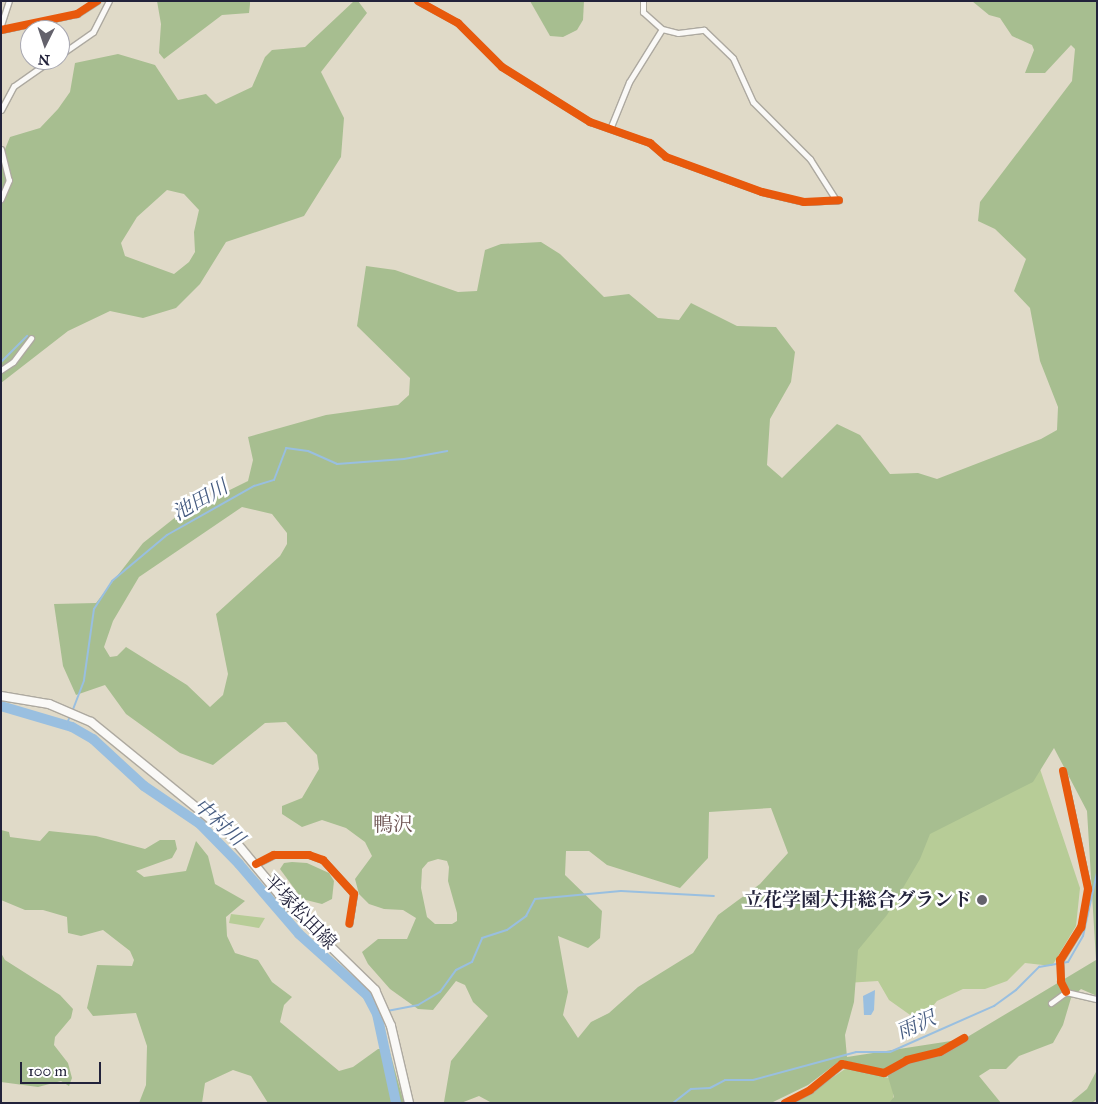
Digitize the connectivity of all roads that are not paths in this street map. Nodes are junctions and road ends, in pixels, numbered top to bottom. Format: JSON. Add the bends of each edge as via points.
{"nodes":[{"id":1,"x":9,"y":1,"type":"edge"},
{"id":2,"x":98,"y":1,"type":"edge"},
{"id":3,"x":109,"y":1,"type":"edge"},
{"id":4,"x":419,"y":1,"type":"edge"},
{"id":5,"x":643,"y":1,"type":"edge"},
{"id":6,"x":1,"y":25,"type":"edge"},
{"id":7,"x":662,"y":29,"type":"junction"},
{"id":8,"x":1,"y":30,"type":"edge"},
{"id":9,"x":70,"y":48,"type":"edge"},
{"id":10,"x":37,"y":70,"type":"edge"},
{"id":11,"x":1,"y":110,"type":"edge"},
{"id":12,"x":610,"y":129,"type":"junction"},
{"id":13,"x":1,"y":149,"type":"edge"},
{"id":14,"x":1,"y":200,"type":"edge"},
{"id":15,"x":31,"y":338,"type":"dead end"},
{"id":16,"x":1,"y":370,"type":"edge"},
{"id":17,"x":1,"y":696,"type":"edge"},
{"id":18,"x":1063,"y":771,"type":"dead end"},
{"id":19,"x":256,"y":864,"type":"junction"},
{"id":20,"x":350,"y":924,"type":"dead end"},
{"id":21,"x":1066,"y":992,"type":"junction"},
{"id":22,"x":1097,"y":1000,"type":"edge"},
{"id":23,"x":1051,"y":1003,"type":"dead end"},
{"id":24,"x":964,"y":1038,"type":"dead end"},
{"id":25,"x":409,"y":1103,"type":"edge"},
{"id":26,"x":784,"y":1103,"type":"edge"}],
"edges":[{"from":1,"to":6,"type":"street"},
{"from":2,"to":8,"type":"street","via":[[77,14]]},
{"from":3,"to":9,"type":"street","via":[[93,32]]},
{"from":4,"to":12,"type":"street","via":[[464,28],[502,67],[573,113]]},
{"from":5,"to":7,"type":"street","via":[[643,12]]},
{"from":7,"to":12,"type":"street","via":[[628,82]]},
{"from":7,"to":12,"type":"street","via":[[678,33],[704,30],[733,58],[753,102],[810,159],[838,200],[804,202],[762,192],[666,157],[650,144]]},
{"from":10,"to":11,"type":"street","via":[[14,86]]},
{"from":13,"to":14,"type":"street","via":[[9,180]]},
{"from":15,"to":16,"type":"street","via":[[13,362]]},
{"from":17,"to":19,"type":"main road","name":"平塚松田線","via":[[48,704],[91,722],[220,826]]},
{"from":18,"to":21,"type":"street","via":[[1088,889],[1081,927],[1060,960],[1061,982]]},
{"from":19,"to":20,"type":"street","via":[[274,854],[309,855],[323,860],[354,894]]},
{"from":19,"to":25,"type":"main road","name":"平塚松田線","via":[[301,919],[352,964],[375,990],[396,1045]]},
{"from":21,"to":22,"type":"street"},
{"from":21,"to":23,"type":"street"},
{"from":24,"to":26,"type":"street","via":[[940,1052],[907,1060],[884,1073],[842,1064],[810,1090]]}]}
